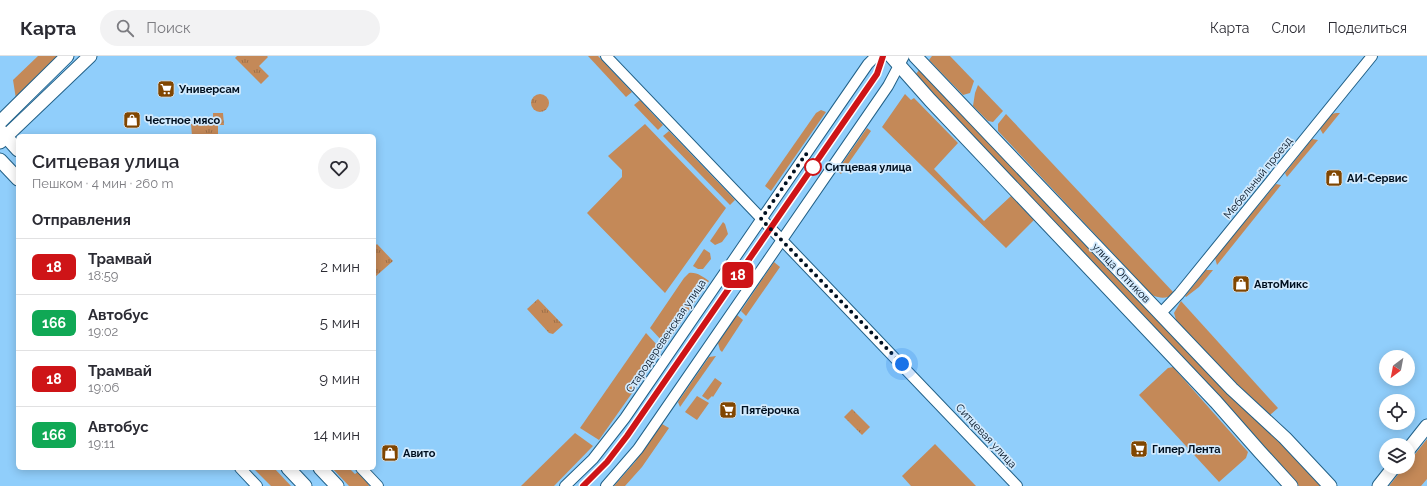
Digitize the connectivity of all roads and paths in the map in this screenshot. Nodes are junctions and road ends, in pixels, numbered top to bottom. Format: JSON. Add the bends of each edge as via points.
{"nodes":[{"id":1,"x":67,"y":56,"type":"edge"},
{"id":2,"x":606,"y":56,"type":"edge"},
{"id":3,"x":876,"y":56,"type":"edge"},
{"id":4,"x":915,"y":56,"type":"edge"},
{"id":5,"x":1372,"y":56,"type":"edge"},
{"id":6,"x":89,"y":58,"type":"edge"},
{"id":7,"x":898,"y":59,"type":"edge"},
{"id":8,"x":0,"y":122,"type":"edge"},
{"id":9,"x":2,"y":136,"type":"edge"},
{"id":10,"x":16,"y":148,"type":"edge"},
{"id":11,"x":0,"y":160,"type":"edge"},
{"id":12,"x":16,"y":177,"type":"edge"},
{"id":13,"x":761,"y":219,"type":"junction"},
{"id":14,"x":782,"y":240,"type":"junction"},
{"id":15,"x":1160,"y":314,"type":"junction"},
{"id":16,"x":1427,"y":426,"type":"edge"},
{"id":17,"x":1415,"y":441,"type":"edge"},
{"id":18,"x":242,"y":470,"type":"edge"},
{"id":19,"x":290,"y":470,"type":"edge"},
{"id":20,"x":322,"y":470,"type":"edge"},
{"id":21,"x":363,"y":470,"type":"edge"},
{"id":22,"x":1388,"y":474,"type":"edge"},
{"id":23,"x":257,"y":486,"type":"edge"},
{"id":24,"x":305,"y":486,"type":"edge"},
{"id":25,"x":337,"y":486,"type":"edge"},
{"id":26,"x":378,"y":486,"type":"edge"},
{"id":27,"x":565,"y":486,"type":"edge"},
{"id":28,"x":606,"y":486,"type":"edge"},
{"id":29,"x":1017,"y":486,"type":"edge"},
{"id":30,"x":1291,"y":486,"type":"edge"},
{"id":31,"x":1330,"y":486,"type":"edge"},
{"id":32,"x":1379,"y":486,"type":"edge"}],
"edges":[{"from":1,"to":8,"type":"main road"},
{"from":2,"to":13,"type":"street","name":"Ситцевая улица"},
{"from":3,"to":13,"type":"street","name":"Стародеревенская улица"},
{"from":4,"to":15,"type":"main road","name":"улица Оптиков"},
{"from":5,"to":15,"type":"street","name":"Мебельный проезд"},
{"from":6,"to":9,"type":"main road"},
{"from":7,"to":14,"type":"street","via":[[888,86]]},
{"from":7,"to":30,"type":"main road","name":"улица Оптиков","via":[[1206,390]]},
{"from":9,"to":10,"type":"main road"},
{"from":11,"to":12,"type":"main road"},
{"from":13,"to":14,"type":"street","name":"Ситцевая улица"},
{"from":13,"to":27,"type":"street","name":"Стародеревенская улица","via":[[625,418],[592,459]]},
{"from":14,"to":28,"type":"street","via":[[638,449]]},
{"from":14,"to":29,"type":"street","name":"Ситцевая улица"},
{"from":15,"to":31,"type":"main road","name":"улица Оптиков"},
{"from":16,"to":17,"type":"main road"},
{"from":18,"to":23,"type":"street"},
{"from":19,"to":24,"type":"main road"},
{"from":20,"to":25,"type":"main road"},
{"from":21,"to":26,"type":"street"},
{"from":22,"to":32,"type":"main road"}]}
